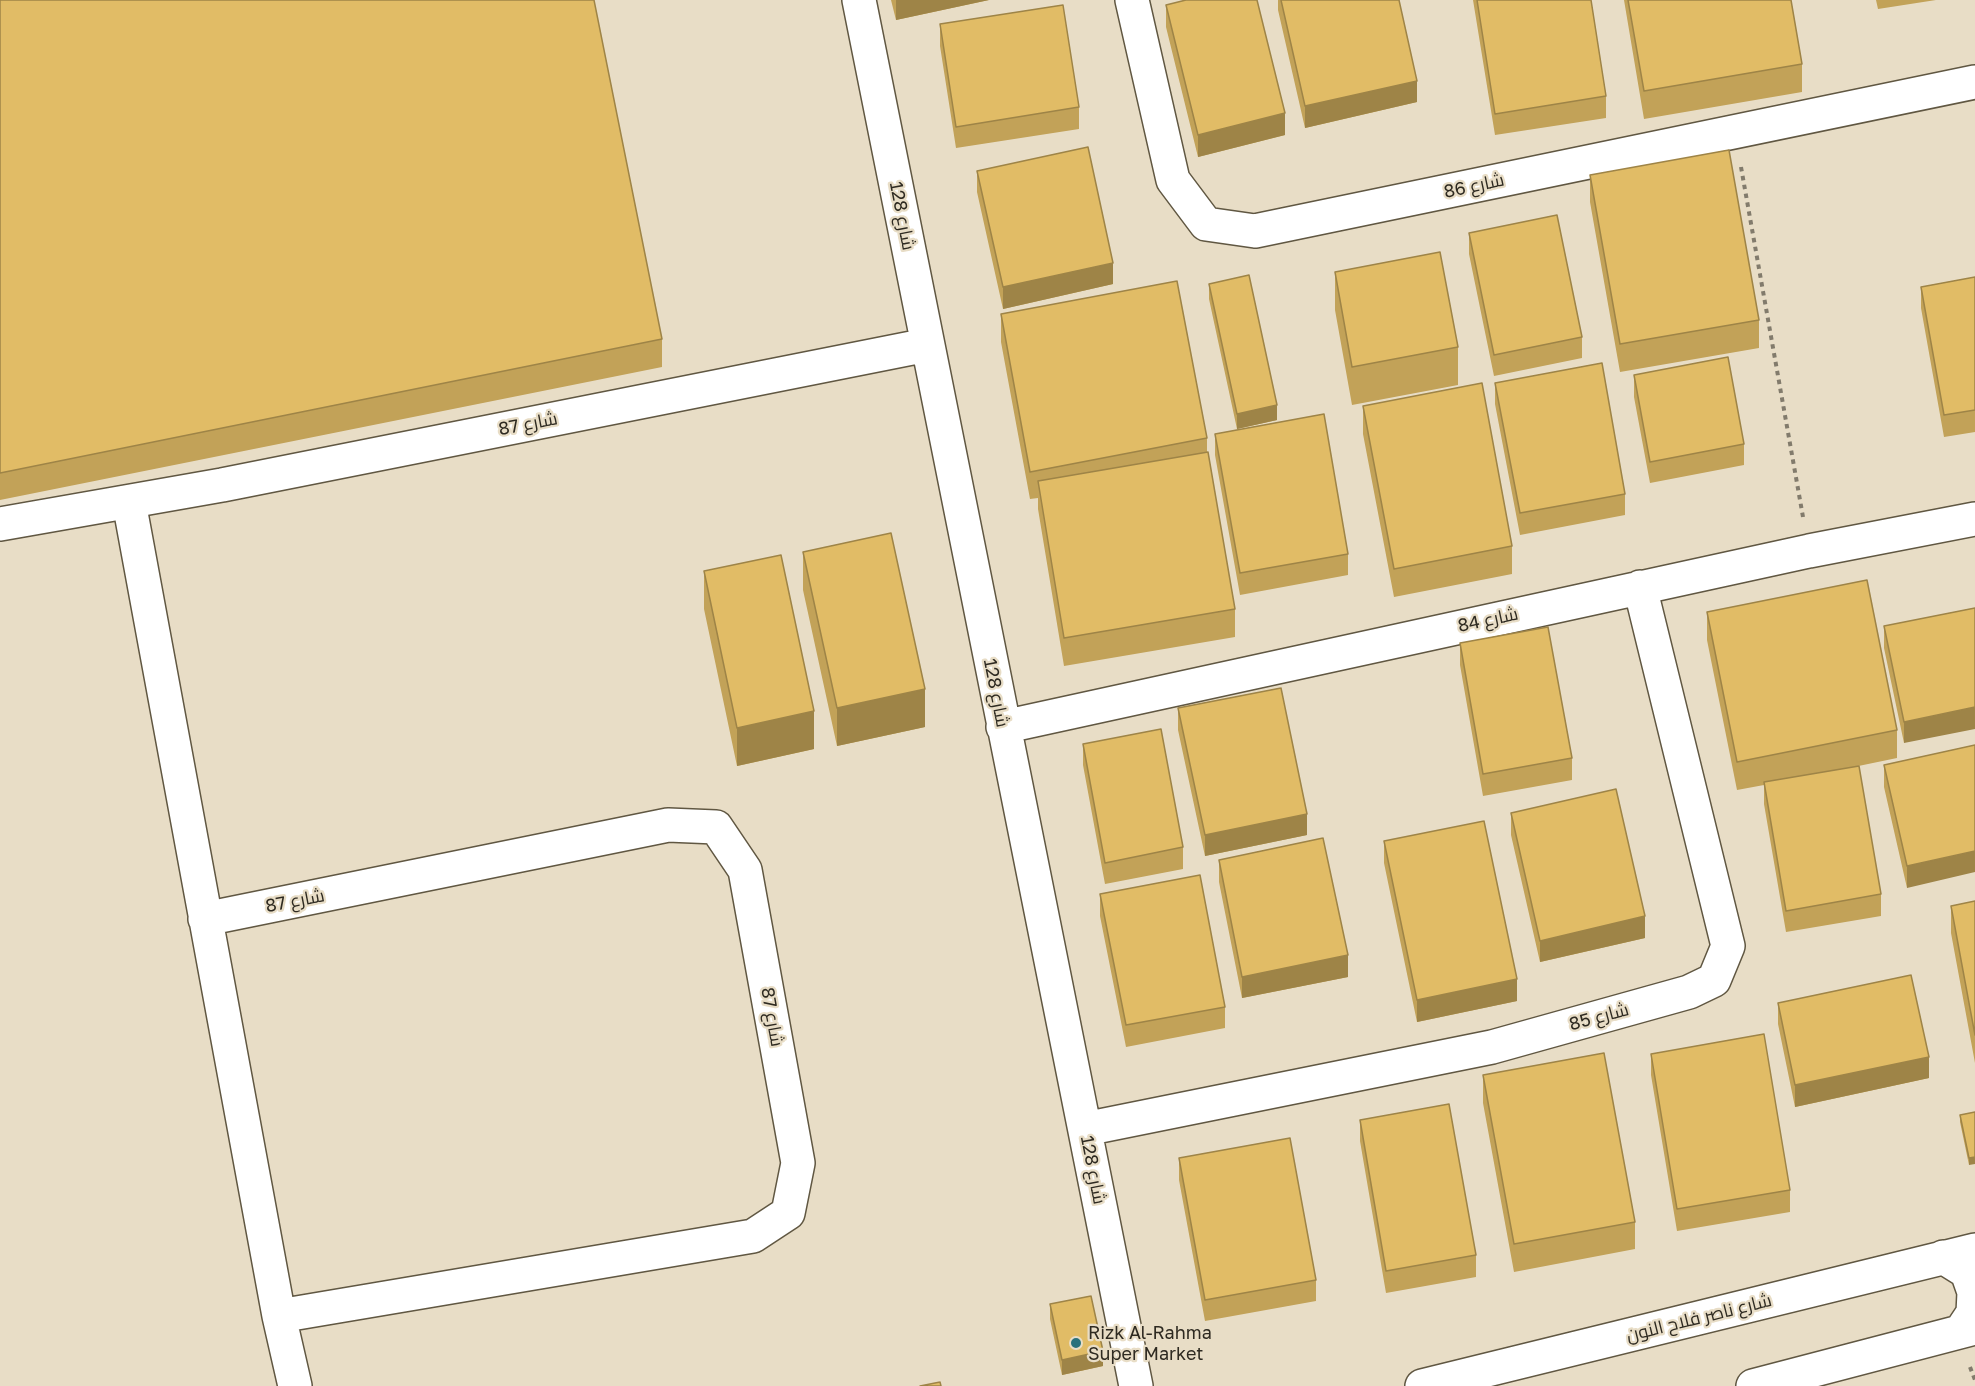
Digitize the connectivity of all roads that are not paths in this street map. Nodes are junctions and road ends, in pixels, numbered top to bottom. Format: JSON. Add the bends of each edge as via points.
{"nodes":[{"id":1,"x":859,"y":0,"type":"edge"},
{"id":2,"x":1132,"y":0,"type":"edge"},
{"id":3,"x":1975,"y":82,"type":"edge"},
{"id":4,"x":927,"y":345,"type":"junction"},
{"id":5,"x":129,"y":502,"type":"junction"},
{"id":6,"x":1975,"y":519,"type":"edge"},
{"id":7,"x":0,"y":524,"type":"edge"},
{"id":8,"x":1640,"y":587,"type":"junction"},
{"id":9,"x":1003,"y":727,"type":"junction"},
{"id":10,"x":205,"y":919,"type":"junction"},
{"id":11,"x":1084,"y":1129,"type":"junction"},
{"id":12,"x":1975,"y":1250,"type":"edge"},
{"id":13,"x":1942,"y":1257,"type":"junction"},
{"id":14,"x":279,"y":1316,"type":"junction"},
{"id":15,"x":1968,"y":1329,"type":"edge"},
{"id":16,"x":295,"y":1386,"type":"edge"},
{"id":17,"x":1136,"y":1386,"type":"edge"},
{"id":18,"x":1422,"y":1386,"type":"edge"},
{"id":19,"x":1753,"y":1386,"type":"edge"}],
"edges":[{"from":1,"to":4,"type":"street","name":"شارع 128"},
{"from":2,"to":3,"type":"street","name":"شارع 86","via":[[1173,180],[1206,224],[1255,231]]},
{"from":4,"to":5,"type":"street","name":"شارع 87"},
{"from":4,"to":9,"type":"street","name":"شارع 128"},
{"from":5,"to":7,"type":"street","name":"شارع 87"},
{"from":5,"to":10,"type":"street"},
{"from":6,"to":8,"type":"street","name":"شارع 84"},
{"from":8,"to":9,"type":"street","name":"شارع 84"},
{"from":8,"to":11,"type":"street","name":"شارع 85","via":[[1728,946],[1713,980],[1689,992],[1492,1047]]},
{"from":9,"to":11,"type":"street","name":"شارع 128"},
{"from":10,"to":14,"type":"street"},
{"from":10,"to":14,"type":"street","name":"شارع 87","via":[[669,825],[716,827],[745,870],[798,1163],[788,1213],[753,1236]]},
{"from":11,"to":17,"type":"street","name":"شارع 128"},
{"from":12,"to":13,"type":"street","name":"شارع ناصر فلاح النون"},
{"from":13,"to":15,"type":"street","via":[[1967,1272],[1974,1292]]},
{"from":13,"to":18,"type":"street","name":"شارع ناصر فلاح النون"},
{"from":14,"to":16,"type":"street"},
{"from":15,"to":19,"type":"street"}]}
